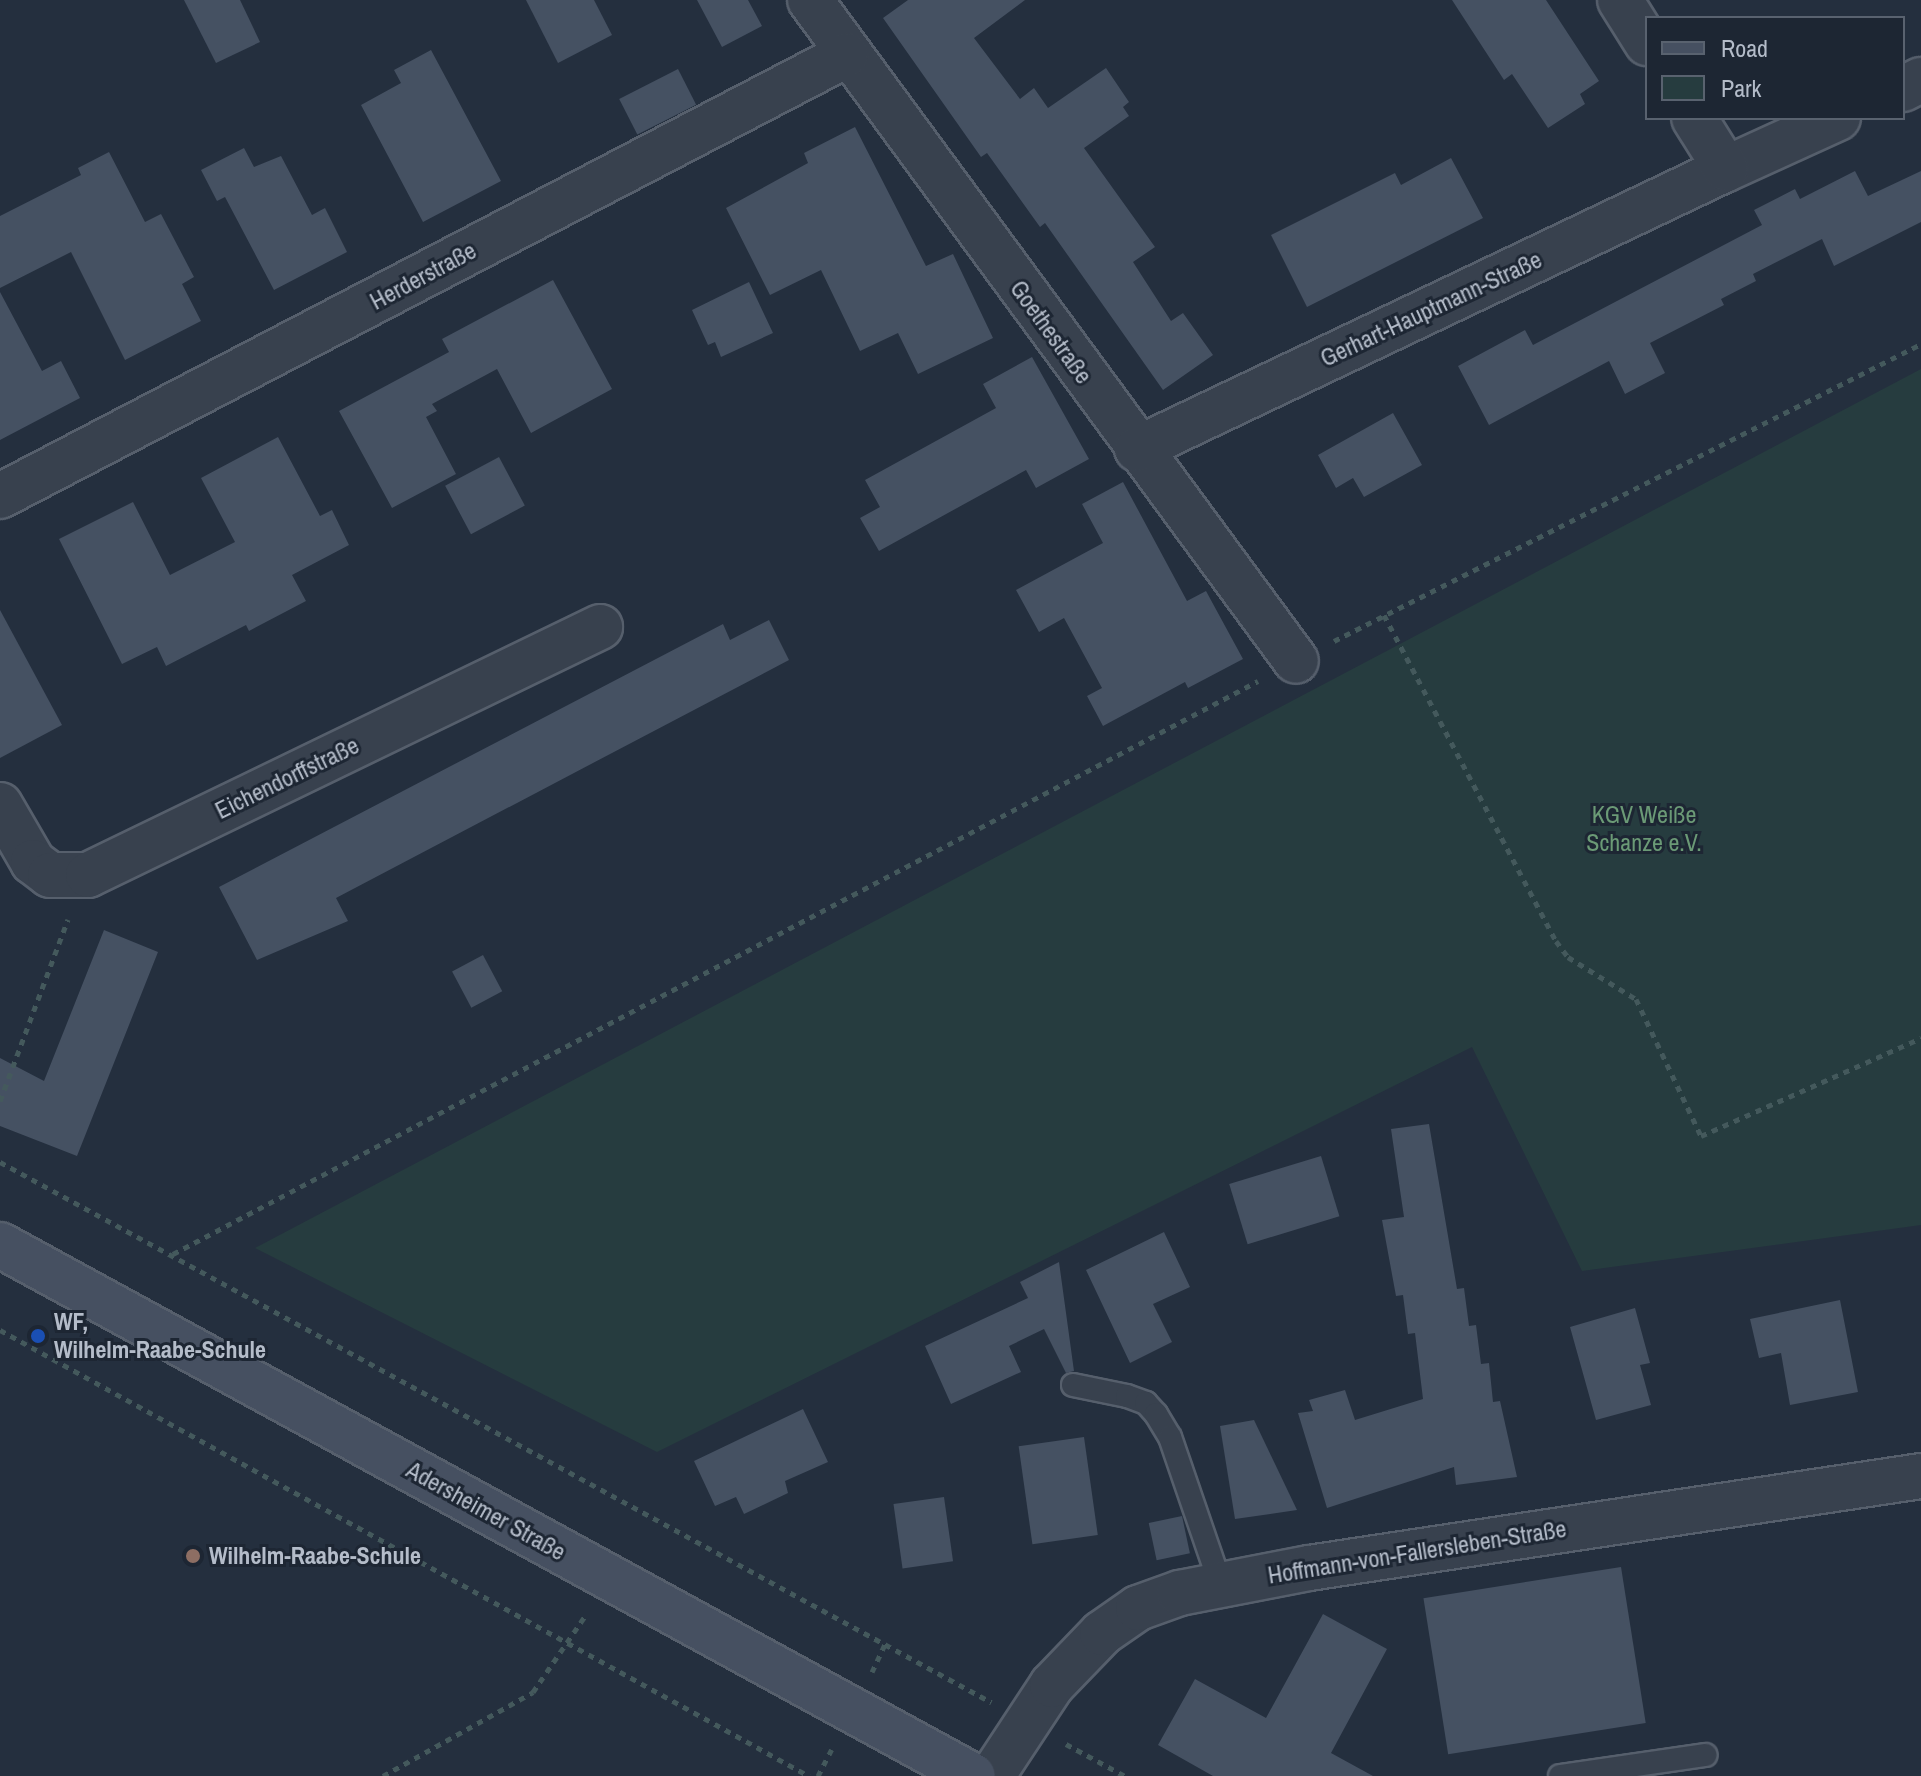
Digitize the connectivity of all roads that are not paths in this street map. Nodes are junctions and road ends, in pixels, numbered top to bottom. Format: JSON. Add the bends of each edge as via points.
{"nodes":[{"id":1,"x":810,"y":0,"type":"edge"},
{"id":2,"x":1620,"y":0,"type":"edge"},
{"id":3,"x":1645,"y":40,"type":"edge"},
{"id":4,"x":846,"y":55,"type":"junction"},
{"id":5,"x":1695,"y":120,"type":"edge"},
{"id":6,"x":1834,"y":120,"type":"edge"},
{"id":7,"x":1726,"y":169,"type":"junction"},
{"id":8,"x":1137,"y":449,"type":"junction"},
{"id":9,"x":0,"y":496,"type":"edge"},
{"id":10,"x":600,"y":627,"type":"dead end"},
{"id":11,"x":1296,"y":661,"type":"road end"},
{"id":12,"x":0,"y":805,"type":"edge"},
{"id":13,"x":0,"y":1245,"type":"edge"},
{"id":14,"x":1073,"y":1385,"type":"dead end"},
{"id":15,"x":1921,"y":1476,"type":"edge"},
{"id":16,"x":1220,"y":1583,"type":"junction"},
{"id":17,"x":1705,"y":1755,"type":"dead end"},
{"id":18,"x":973,"y":1776,"type":"edge"},
{"id":19,"x":992,"y":1776,"type":"edge"},
{"id":20,"x":1560,"y":1776,"type":"edge"}],
"edges":[{"from":1,"to":4,"type":"street","name":"Goethestraße"},
{"from":2,"to":3,"type":"street"},
{"from":4,"to":8,"type":"street","name":"Goethestraße"},
{"from":4,"to":9,"type":"street","name":"Herderstraße"},
{"from":5,"to":7,"type":"street"},
{"from":6,"to":7,"type":"street","name":"Gerhart-Hauptmann-Straße"},
{"from":7,"to":8,"type":"street","name":"Gerhart-Hauptmann-Straße"},
{"from":8,"to":11,"type":"street","name":"Goethestraße"},
{"from":10,"to":12,"type":"street","name":"Eichendorffstraße","via":[[88,875],[65,878],[33,862]]},
{"from":13,"to":18,"type":"main road","name":"Adersheimer Straße"},
{"from":14,"to":16,"type":"lane","via":[[1127,1396],[1146,1403],[1156,1414],[1170,1437]]},
{"from":15,"to":16,"type":"street","name":"Hoffmann-von-Fallersleben-Straße"},
{"from":16,"to":19,"type":"street","name":"Hoffmann-von-Fallersleben-Straße","via":[[1138,1608],[1102,1633],[1052,1685]]},
{"from":17,"to":20,"type":"lane"}]}
